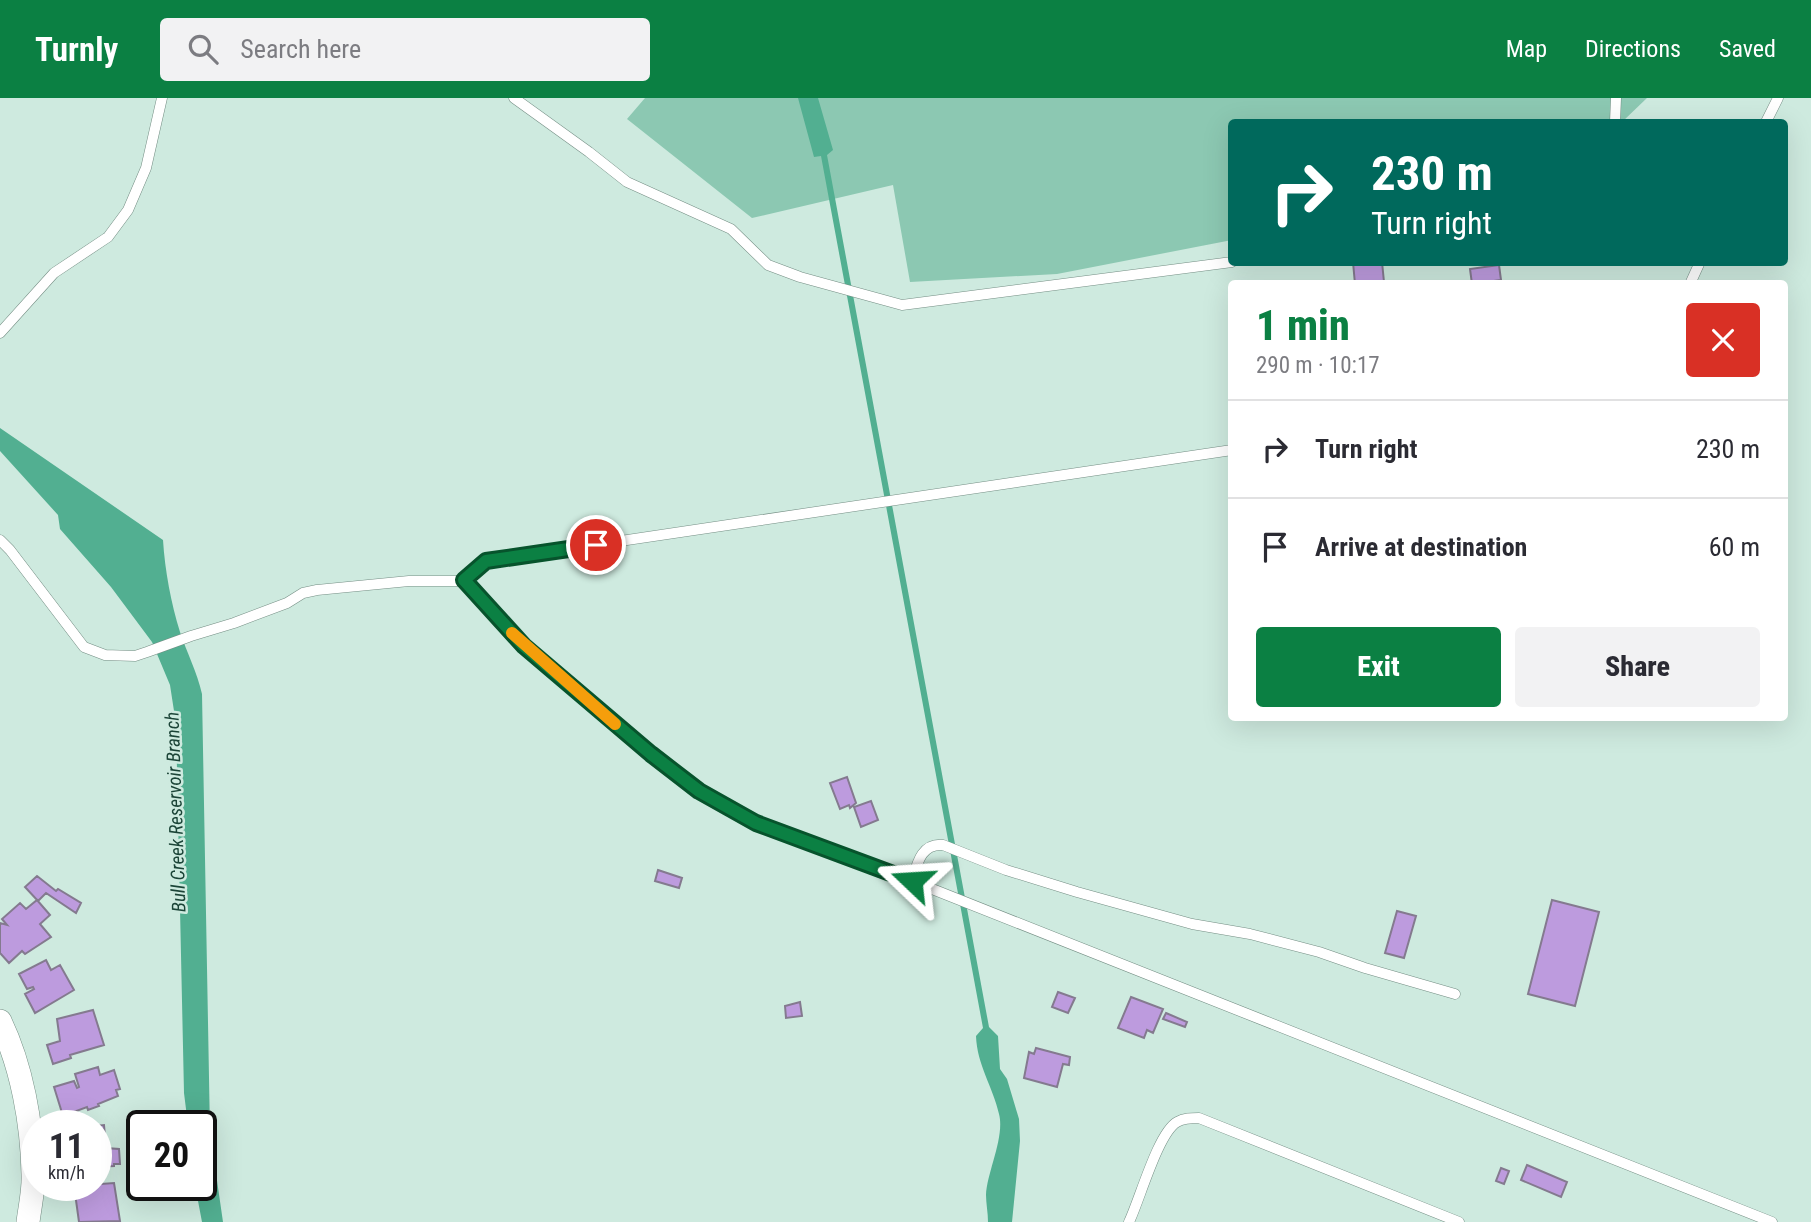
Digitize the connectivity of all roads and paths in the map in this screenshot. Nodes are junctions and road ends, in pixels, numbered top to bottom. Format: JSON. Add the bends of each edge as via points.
{"nodes":[{"id":1,"x":162,"y":98,"type":"edge"},
{"id":2,"x":514,"y":98,"type":"edge"},
{"id":3,"x":1616,"y":98,"type":"edge"},
{"id":4,"x":1777,"y":98,"type":"edge"},
{"id":5,"x":1615,"y":119,"type":"edge"},
{"id":6,"x":1767,"y":119,"type":"edge"},
{"id":7,"x":1228,"y":263,"type":"edge"},
{"id":8,"x":0,"y":333,"type":"edge"},
{"id":9,"x":1228,"y":451,"type":"edge"},
{"id":10,"x":0,"y":540,"type":"edge"},
{"id":11,"x":464,"y":580,"type":"junction"},
{"id":12,"x":912,"y":881,"type":"junction"},
{"id":13,"x":1455,"y":993,"type":"dead end"},
{"id":14,"x":0,"y":1021,"type":"edge"},
{"id":15,"x":28,"y":1222,"type":"edge"},
{"id":16,"x":1129,"y":1222,"type":"edge"},
{"id":17,"x":1459,"y":1222,"type":"edge"},
{"id":18,"x":1772,"y":1222,"type":"edge"}],
"edges":[{"from":1,"to":8,"type":"lane","via":[[146,168],[128,210],[108,237],[54,273]]},
{"from":2,"to":7,"type":"lane","via":[[627,182],[731,229],[768,264],[902,304]]},
{"from":3,"to":5,"type":"lane"},
{"from":4,"to":6,"type":"lane"},
{"from":9,"to":11,"type":"lane","via":[[486,561]]},
{"from":10,"to":11,"type":"lane","via":[[84,647],[105,655],[135,656],[234,623],[303,593]]},
{"from":11,"to":12,"type":"lane","via":[[524,646],[699,791],[756,823]]},
{"from":12,"to":13,"type":"lane","via":[[926,848],[943,845],[1077,892],[1319,952]]},
{"from":12,"to":18,"type":"lane"},
{"from":14,"to":15,"type":"street","via":[[28,1114],[33,1175]]},
{"from":16,"to":17,"type":"lane","via":[[1162,1139],[1184,1118],[1199,1118]]}]}
